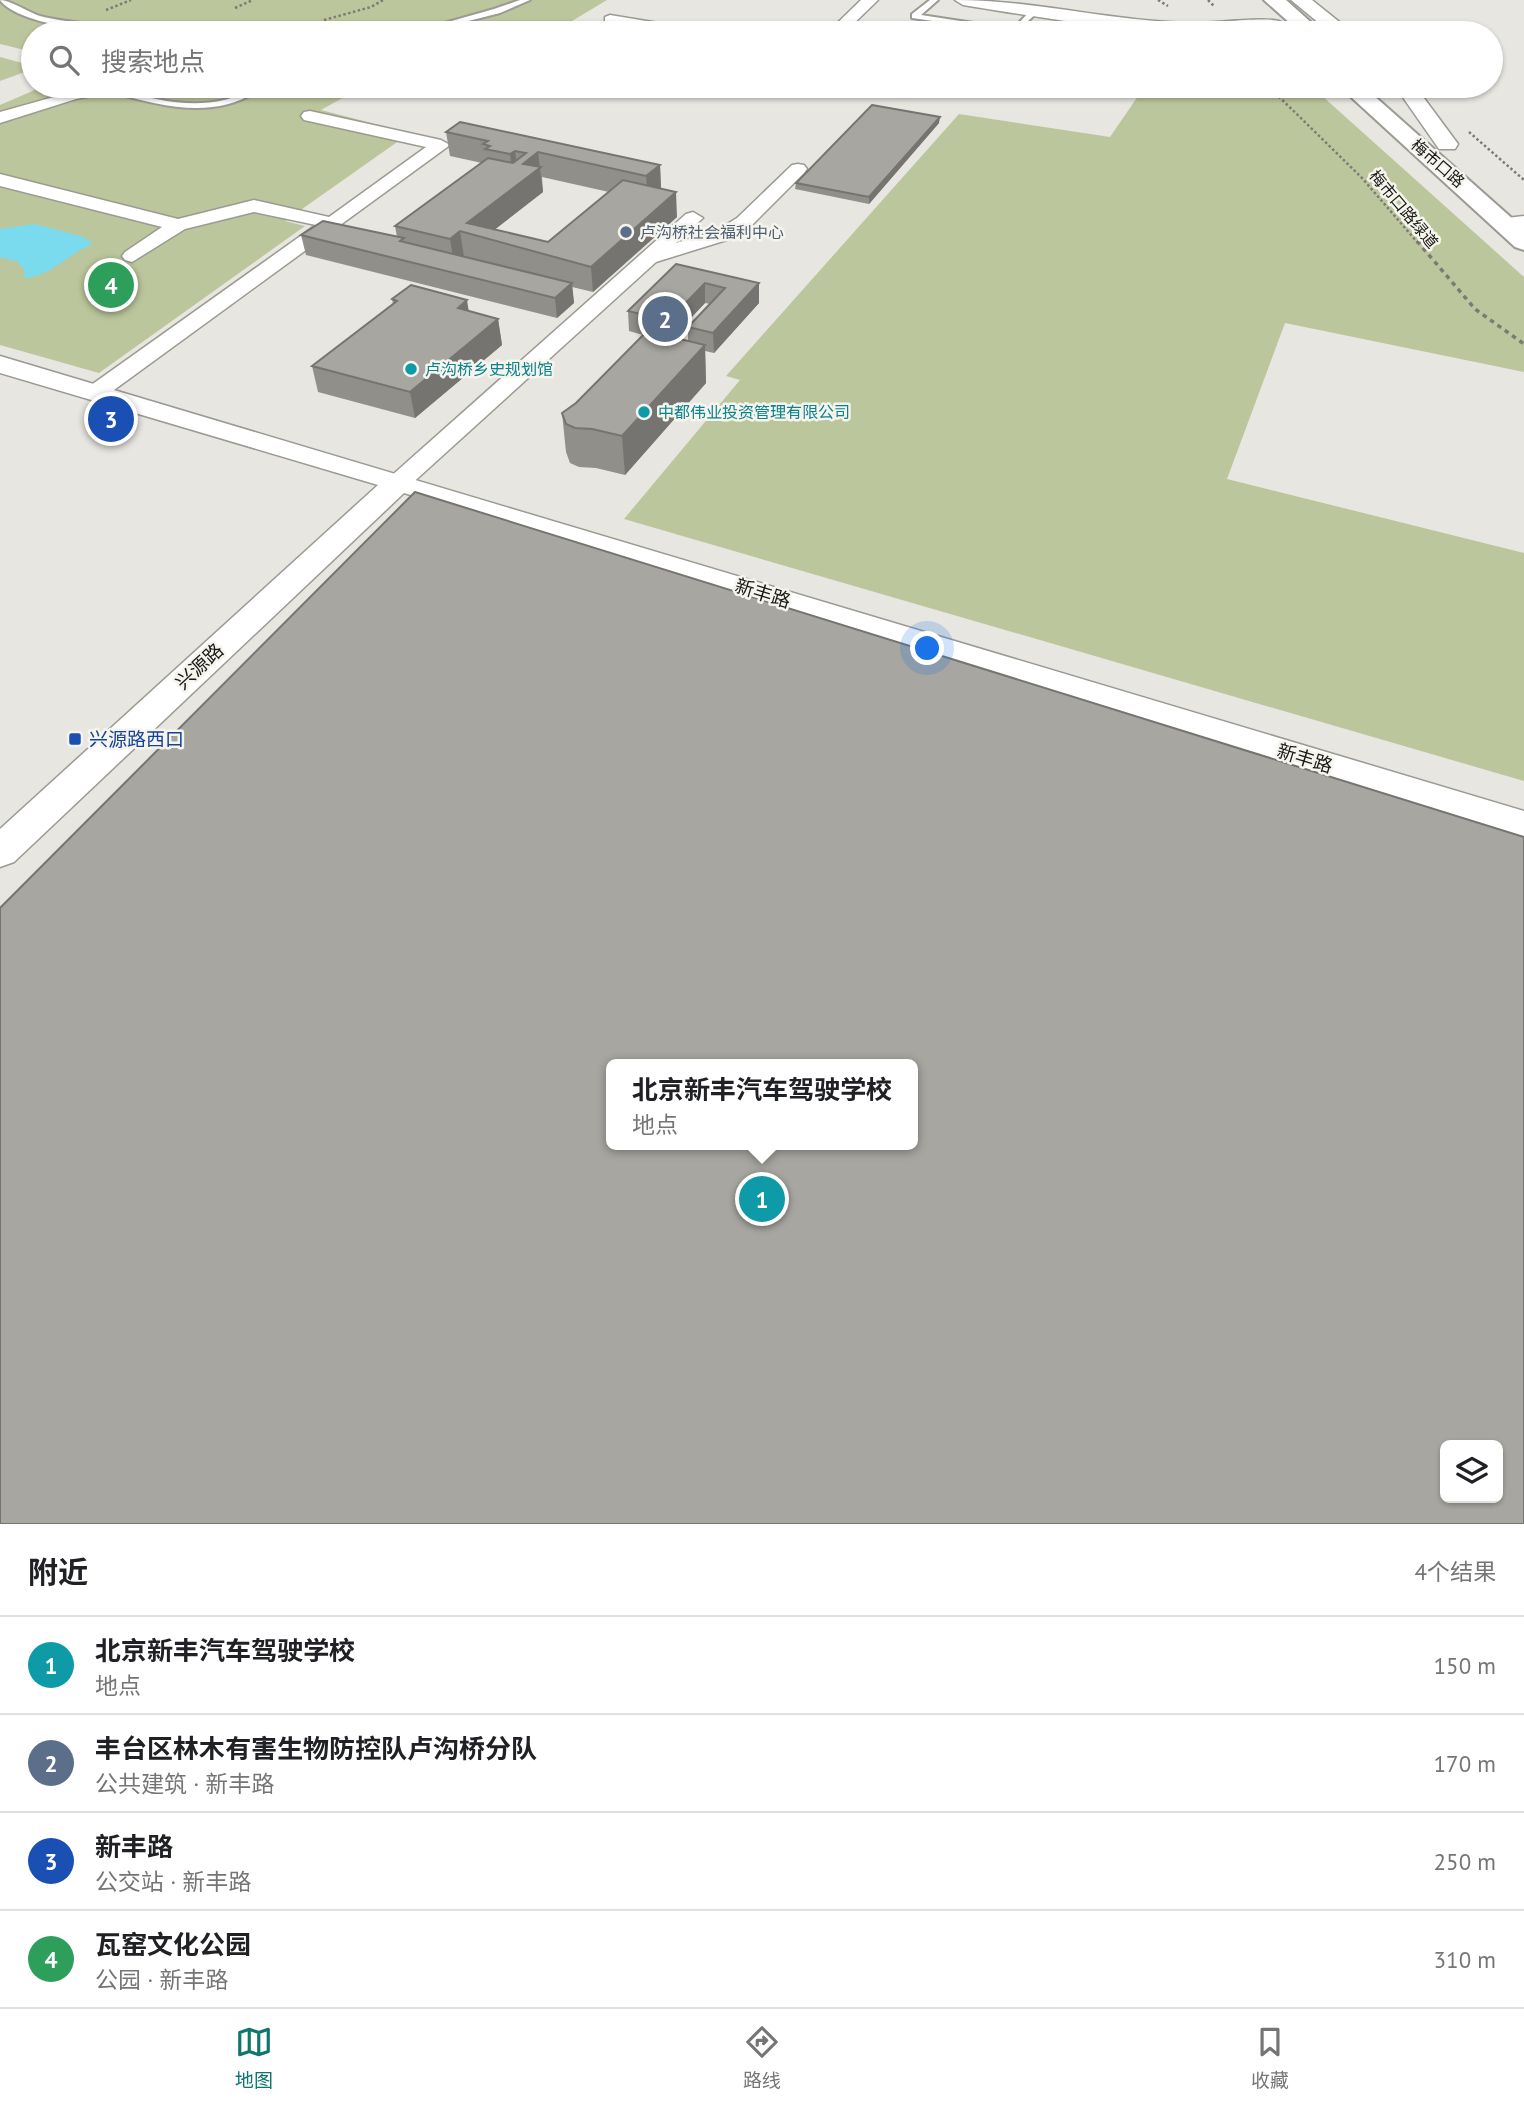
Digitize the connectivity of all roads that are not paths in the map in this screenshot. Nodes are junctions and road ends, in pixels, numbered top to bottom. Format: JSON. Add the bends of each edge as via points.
{"nodes":[{"id":1,"x":2,"y":0,"type":"edge"},
{"id":2,"x":526,"y":0,"type":"edge"},
{"id":3,"x":870,"y":0,"type":"edge"},
{"id":4,"x":934,"y":0,"type":"edge"},
{"id":5,"x":963,"y":0,"type":"edge"},
{"id":6,"x":1273,"y":0,"type":"edge"},
{"id":7,"x":1300,"y":0,"type":"edge"},
{"id":8,"x":1253,"y":3,"type":"dead end"},
{"id":9,"x":1035,"y":11,"type":"junction"},
{"id":10,"x":610,"y":20,"type":"dead end"},
{"id":11,"x":63,"y":21,"type":"edge"},
{"id":12,"x":459,"y":21,"type":"edge"},
{"id":13,"x":616,"y":21,"type":"edge"},
{"id":14,"x":848,"y":21,"type":"edge"},
{"id":15,"x":946,"y":21,"type":"edge"},
{"id":16,"x":1025,"y":21,"type":"edge"},
{"id":17,"x":1105,"y":21,"type":"edge"},
{"id":18,"x":1273,"y":21,"type":"edge"},
{"id":19,"x":1298,"y":21,"type":"edge"},
{"id":20,"x":1327,"y":21,"type":"edge"},
{"id":21,"x":63,"y":98,"type":"edge"},
{"id":22,"x":144,"y":98,"type":"edge"},
{"id":23,"x":238,"y":98,"type":"edge"},
{"id":24,"x":1365,"y":98,"type":"edge"},
{"id":25,"x":1390,"y":98,"type":"edge"},
{"id":26,"x":1414,"y":98,"type":"edge"},
{"id":27,"x":310,"y":116,"type":"dead end"},
{"id":28,"x":0,"y":118,"type":"edge"},
{"id":29,"x":1447,"y":144,"type":"junction"},
{"id":30,"x":798,"y":169,"type":"dead end"},
{"id":31,"x":0,"y":180,"type":"edge"},
{"id":32,"x":693,"y":218,"type":"dead end"},
{"id":33,"x":1518,"y":219,"type":"edge"},
{"id":34,"x":331,"y":223,"type":"junction"},
{"id":35,"x":178,"y":225,"type":"junction"},
{"id":36,"x":1524,"y":242,"type":"edge"},
{"id":37,"x":132,"y":256,"type":"dead end"},
{"id":38,"x":647,"y":260,"type":"junction"},
{"id":39,"x":0,"y":364,"type":"edge"},
{"id":40,"x":95,"y":393,"type":"junction"},
{"id":41,"x":399,"y":482,"type":"junction"},
{"id":42,"x":1524,"y":825,"type":"edge"},
{"id":43,"x":0,"y":852,"type":"edge"}],
"edges":[{"from":1,"to":11,"type":"lane","via":[[9,7]]},
{"from":2,"to":12,"type":"lane"},
{"from":3,"to":14,"type":"street"},
{"from":4,"to":15,"type":"lane","via":[[915,16]]},
{"from":5,"to":9,"type":"street"},
{"from":6,"to":19,"type":"main road"},
{"from":7,"to":20,"type":"street"},
{"from":8,"to":18,"type":"main road"},
{"from":9,"to":16,"type":"lane"},
{"from":9,"to":17,"type":"street"},
{"from":10,"to":13,"type":"street"},
{"from":21,"to":28,"type":"street"},
{"from":22,"to":23,"type":"lane","via":[[179,104],[220,104]]},
{"from":24,"to":33,"type":"main road","name":"梅市口路"},
{"from":25,"to":29,"type":"main road","name":"梅市口路"},
{"from":26,"to":29,"type":"street"},
{"from":27,"to":34,"type":"street","via":[[441,145]]},
{"from":29,"to":33,"type":"main road","name":"梅市口路"},
{"from":30,"to":38,"type":"street","via":[[744,222],[723,235]]},
{"from":31,"to":35,"type":"street"},
{"from":32,"to":38,"type":"street"},
{"from":33,"to":36,"type":"main road","name":"梅市口路"},
{"from":34,"to":35,"type":"street","via":[[254,206]]},
{"from":34,"to":40,"type":"street"},
{"from":35,"to":37,"type":"street"},
{"from":38,"to":41,"type":"street"},
{"from":39,"to":40,"type":"street","name":"新丰路"},
{"from":40,"to":41,"type":"street","name":"新丰路"},
{"from":41,"to":42,"type":"street","name":"新丰路"},
{"from":41,"to":43,"type":"street","name":"兴源路"}]}
